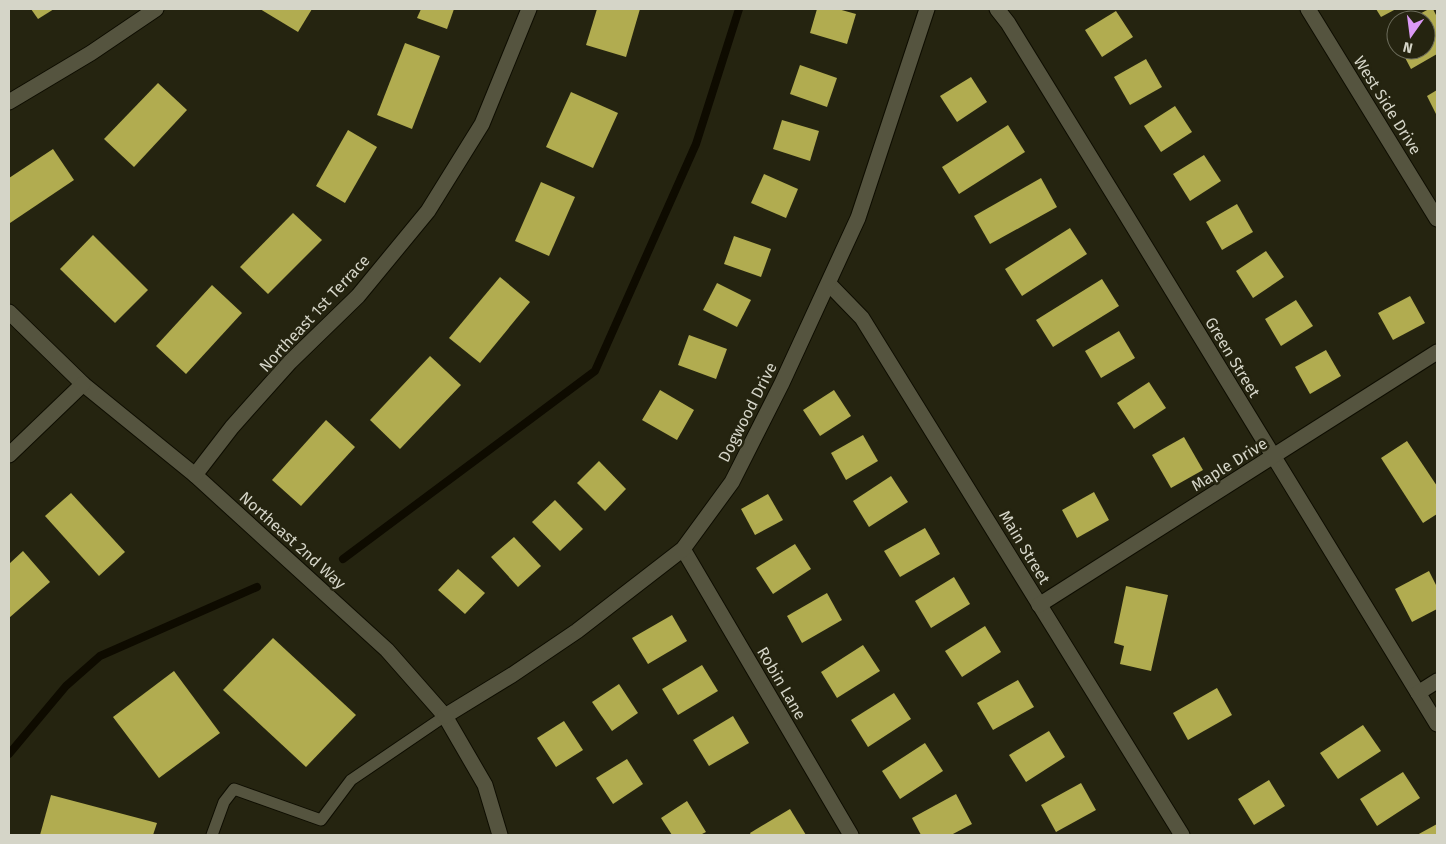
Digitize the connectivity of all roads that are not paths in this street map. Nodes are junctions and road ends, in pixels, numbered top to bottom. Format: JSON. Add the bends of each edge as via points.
{"nodes":[{"id":1,"x":156,"y":9,"type":"edge"},
{"id":2,"x":529,"y":9,"type":"edge"},
{"id":3,"x":927,"y":9,"type":"edge"},
{"id":4,"x":997,"y":9,"type":"edge"},
{"id":5,"x":1308,"y":9,"type":"edge"},
{"id":6,"x":9,"y":102,"type":"edge"},
{"id":7,"x":1437,"y":219,"type":"edge"},
{"id":8,"x":828,"y":284,"type":"junction"},
{"id":9,"x":9,"y":312,"type":"edge"},
{"id":10,"x":1437,"y":352,"type":"edge"},
{"id":11,"x":83,"y":384,"type":"junction"},
{"id":12,"x":9,"y":454,"type":"edge"},
{"id":13,"x":1273,"y":457,"type":"junction"},
{"id":14,"x":195,"y":475,"type":"junction"},
{"id":15,"x":683,"y":549,"type":"junction"},
{"id":16,"x":1039,"y":605,"type":"junction"},
{"id":17,"x":1437,"y":681,"type":"edge"},
{"id":18,"x":1418,"y":693,"type":"junction"},
{"id":19,"x":445,"y":716,"type":"junction"},
{"id":20,"x":1437,"y":724,"type":"edge"},
{"id":21,"x":212,"y":835,"type":"edge"},
{"id":22,"x":500,"y":835,"type":"edge"},
{"id":23,"x":851,"y":835,"type":"edge"},
{"id":24,"x":1182,"y":835,"type":"edge"}],
"edges":[{"from":1,"to":6,"type":"street"},
{"from":2,"to":14,"type":"street","name":"Northeast 1st Terrace","via":[[482,124],[428,211],[358,296],[290,362],[232,427]]},
{"from":3,"to":8,"type":"street","name":"Dogwood Drive","via":[[858,218]]},
{"from":4,"to":13,"type":"street","name":"Green Street"},
{"from":5,"to":7,"type":"street","name":"West Side Drive"},
{"from":8,"to":15,"type":"street","name":"Dogwood Drive","via":[[732,482]]},
{"from":8,"to":16,"type":"street","name":"Main Street","via":[[862,318]]},
{"from":9,"to":11,"type":"street","name":"Northeast 2nd Way"},
{"from":10,"to":13,"type":"street","name":"Maple Drive"},
{"from":11,"to":12,"type":"street"},
{"from":11,"to":14,"type":"street","name":"Northeast 2nd Way"},
{"from":13,"to":16,"type":"street","name":"Maple Drive"},
{"from":13,"to":18,"type":"street","name":"Green Street"},
{"from":14,"to":19,"type":"street","name":"Northeast 2nd Way","via":[[387,650]]},
{"from":15,"to":19,"type":"street","name":"Dogwood Drive","via":[[577,632]]},
{"from":15,"to":23,"type":"street","name":"Robin Lane"},
{"from":16,"to":24,"type":"street","name":"Main Street"},
{"from":17,"to":18,"type":"street"},
{"from":18,"to":20,"type":"street","name":"Green Street"},
{"from":19,"to":21,"type":"lane","via":[[351,780],[321,820],[234,788],[224,802]]},
{"from":19,"to":22,"type":"street","name":"Northeast 2nd Way","via":[[485,785]]}]}
